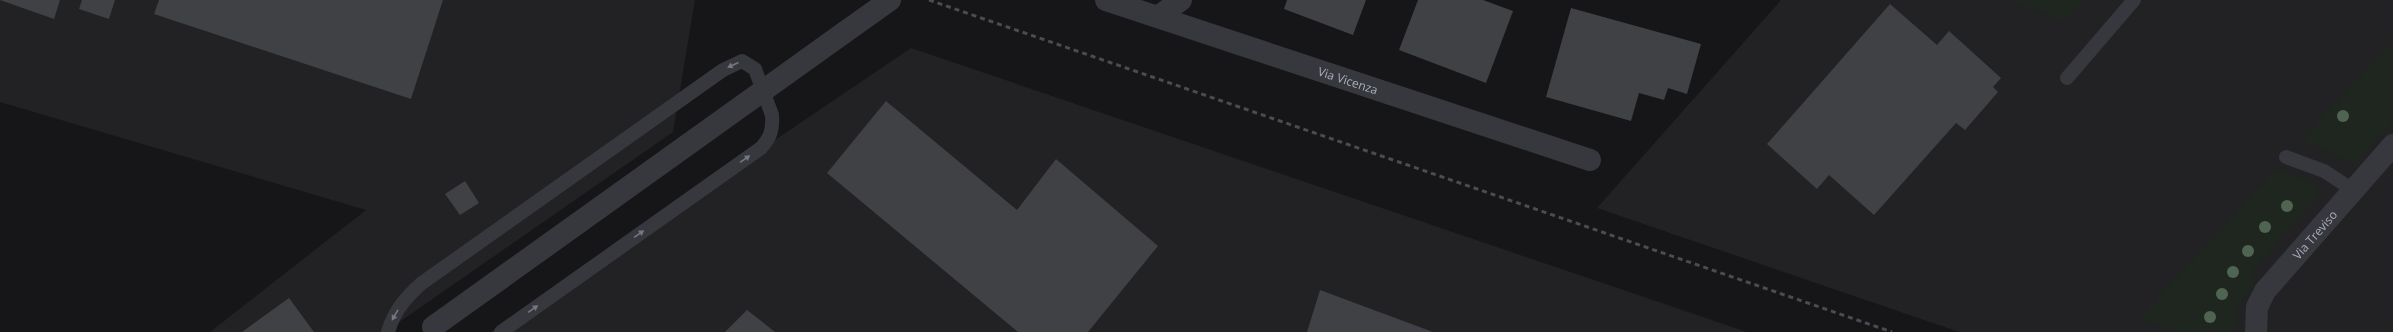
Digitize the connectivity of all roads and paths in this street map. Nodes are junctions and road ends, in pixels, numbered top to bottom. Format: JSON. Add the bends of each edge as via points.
{"nodes":[{"id":1,"x":890,"y":0,"type":"edge"},
{"id":2,"x":1106,"y":0,"type":"edge"},
{"id":3,"x":1181,"y":0,"type":"edge"},
{"id":4,"x":2134,"y":0,"type":"edge"},
{"id":5,"x":1159,"y":16,"type":"junction"},
{"id":6,"x":2067,"y":78,"type":"dead end"},
{"id":7,"x":2393,"y":145,"type":"edge"},
{"id":8,"x":2286,"y":157,"type":"dead end"},
{"id":9,"x":1590,"y":160,"type":"dead end"},
{"id":10,"x":2353,"y":190,"type":"junction"},
{"id":11,"x":429,"y":330,"type":"edge"},
{"id":12,"x":388,"y":332,"type":"edge"},
{"id":13,"x":501,"y":332,"type":"edge"},
{"id":14,"x":2256,"y":332,"type":"edge"}],
"edges":[{"from":1,"to":11,"type":"street","bridge":true},
{"from":2,"to":5,"type":"street","name":"Via Vicenza"},
{"from":3,"to":5,"type":"street"},
{"from":4,"to":6,"type":"lane"},
{"from":5,"to":9,"type":"street","name":"Via Vicenza"},
{"from":7,"to":10,"type":"street","name":"Via Treviso"},
{"from":8,"to":10,"type":"lane","via":[[2324,171]]},
{"from":10,"to":14,"type":"street","name":"Via Treviso","via":[[2265,291],[2257,307]]},
{"from":13,"to":12,"type":"lane","one_way":true,"via":[[761,148],[769,139],[772,115],[755,68],[742,61],[723,70],[422,283],[404,299]]}]}
